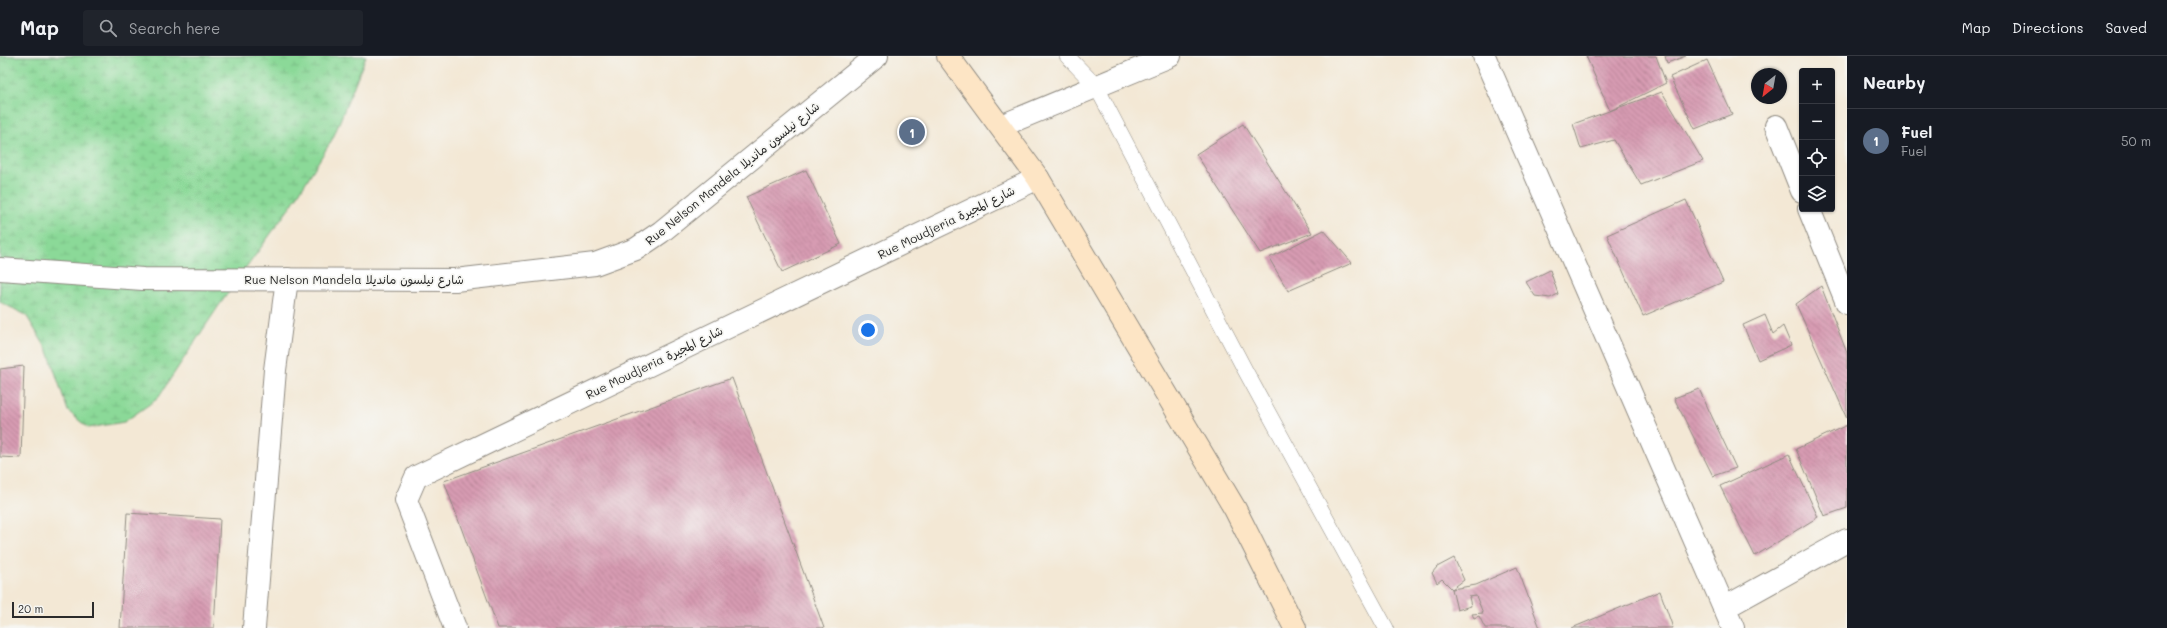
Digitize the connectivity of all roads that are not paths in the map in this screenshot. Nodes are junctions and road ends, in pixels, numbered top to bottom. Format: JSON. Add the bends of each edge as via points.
{"nodes":[{"id":1,"x":877,"y":56,"type":"edge"},
{"id":2,"x":948,"y":56,"type":"edge"},
{"id":3,"x":1066,"y":56,"type":"edge"},
{"id":4,"x":1170,"y":56,"type":"edge"},
{"id":5,"x":1484,"y":56,"type":"edge"},
{"id":6,"x":1096,"y":86,"type":"junction"},
{"id":7,"x":1001,"y":126,"type":"junction"},
{"id":8,"x":1776,"y":126,"type":"dead end"},
{"id":9,"x":1038,"y":178,"type":"junction"},
{"id":10,"x":1799,"y":184,"type":"edge"},
{"id":11,"x":1810,"y":212,"type":"edge"},
{"id":12,"x":0,"y":269,"type":"edge"},
{"id":13,"x":287,"y":280,"type":"junction"},
{"id":14,"x":1847,"y":303,"type":"edge"},
{"id":15,"x":1847,"y":540,"type":"edge"},
{"id":16,"x":1724,"y":608,"type":"junction"},
{"id":17,"x":254,"y":628,"type":"edge"},
{"id":18,"x":455,"y":628,"type":"edge"},
{"id":19,"x":1295,"y":628,"type":"edge"},
{"id":20,"x":1386,"y":628,"type":"edge"},
{"id":21,"x":1733,"y":628,"type":"edge"}],
"edges":[{"from":1,"to":13,"type":"street","name":"Rue Nelson Mandela شارع نيلسون مانديلا","via":[[636,249],[595,264],[455,280]]},
{"from":2,"to":7,"type":"main road"},
{"from":3,"to":6,"type":"lane"},
{"from":4,"to":6,"type":"street"},
{"from":5,"to":16,"type":"street"},
{"from":6,"to":7,"type":"street"},
{"from":6,"to":20,"type":"lane","via":[[1245,370]]},
{"from":7,"to":9,"type":"main road"},
{"from":8,"to":10,"type":"street"},
{"from":9,"to":18,"type":"street","name":"Rue Moudjeria شارع المجيرة","via":[[416,477],[406,500]]},
{"from":9,"to":19,"type":"main road","via":[[1235,509]]},
{"from":11,"to":14,"type":"street"},
{"from":12,"to":13,"type":"street","name":"Rue Nelson Mandela شارع نيلسون مانديلا","via":[[143,279]]},
{"from":13,"to":17,"type":"street","via":[[275,370]]},
{"from":15,"to":16,"type":"street"},
{"from":16,"to":21,"type":"street"}]}
